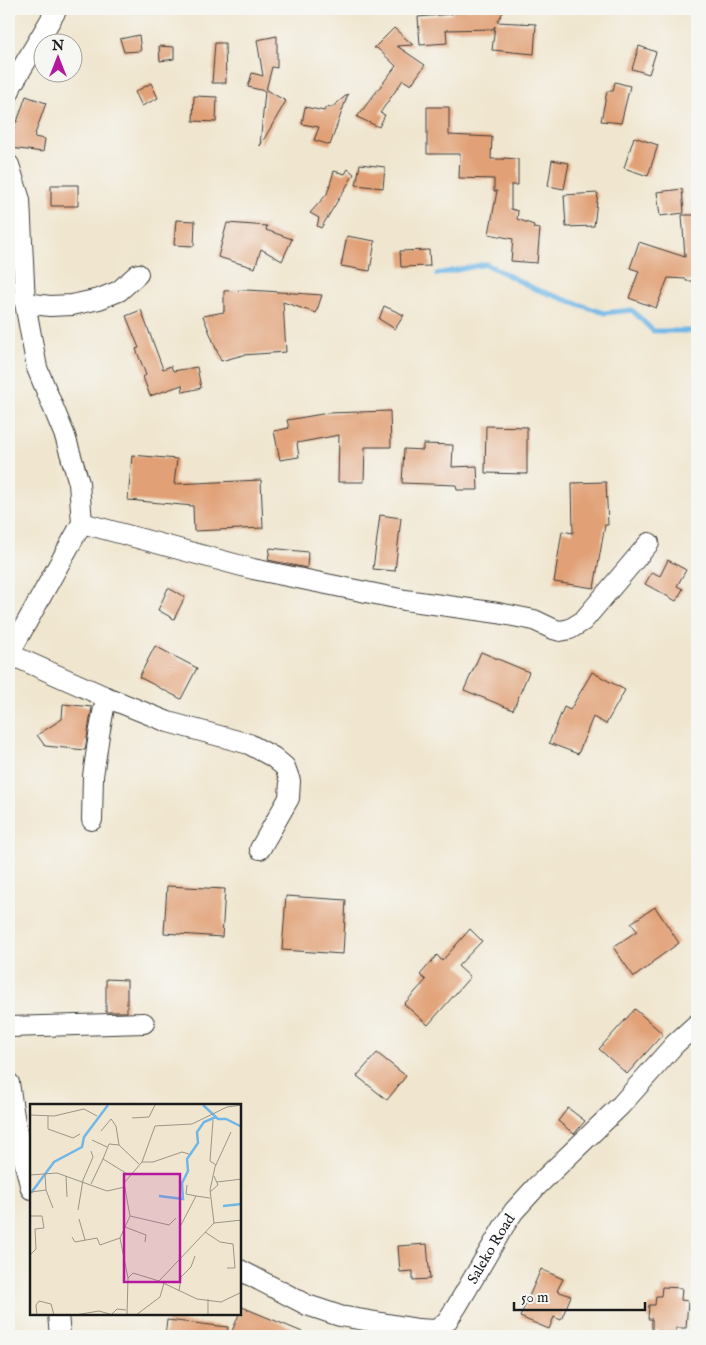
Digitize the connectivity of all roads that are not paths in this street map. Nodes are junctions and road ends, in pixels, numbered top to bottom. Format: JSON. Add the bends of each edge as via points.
{"nodes":[{"id":1,"x":57,"y":9,"type":"edge"},
{"id":2,"x":9,"y":93,"type":"edge"},
{"id":3,"x":9,"y":165,"type":"edge"},
{"id":4,"x":138,"y":274,"type":"dead end"},
{"id":5,"x":25,"y":303,"type":"junction"},
{"id":6,"x":82,"y":523,"type":"junction"},
{"id":7,"x":649,"y":544,"type":"dead end"},
{"id":8,"x":9,"y":654,"type":"edge"},
{"id":9,"x":106,"y":697,"type":"junction"},
{"id":10,"x":92,"y":820,"type":"dead end"},
{"id":11,"x":260,"y":849,"type":"dead end"},
{"id":12,"x":144,"y":1023,"type":"dead end"},
{"id":13,"x":697,"y":1024,"type":"edge"},
{"id":14,"x":9,"y":1027,"type":"edge"},
{"id":15,"x":9,"y":1083,"type":"edge"},
{"id":16,"x":30,"y":1185,"type":"edge"},
{"id":17,"x":241,"y":1271,"type":"edge"},
{"id":18,"x":58,"y":1315,"type":"edge"},
{"id":19,"x":447,"y":1332,"type":"edge"},
{"id":20,"x":60,"y":1336,"type":"edge"}],
"edges":[{"from":1,"to":2,"type":"street"},
{"from":3,"to":5,"type":"street","via":[[20,200]]},
{"from":4,"to":5,"type":"street","via":[[119,291],[99,299],[72,305]]},
{"from":5,"to":6,"type":"street","via":[[37,368],[65,436],[79,483]]},
{"from":6,"to":7,"type":"street","via":[[253,568],[405,600],[534,620],[560,631],[582,621]]},
{"from":6,"to":8,"type":"street"},
{"from":8,"to":9,"type":"street"},
{"from":9,"to":10,"type":"street","via":[[93,776]]},
{"from":9,"to":11,"type":"street","via":[[168,722],[249,744],[285,767],[290,781],[289,798]]},
{"from":12,"to":14,"type":"street"},
{"from":13,"to":19,"type":"street","name":"Saleko Road","via":[[514,1211],[447,1321]]},
{"from":15,"to":16,"type":"street"},
{"from":17,"to":19,"type":"street","name":"Saleko Road","via":[[307,1304],[340,1316]]},
{"from":18,"to":20,"type":"street"}]}
